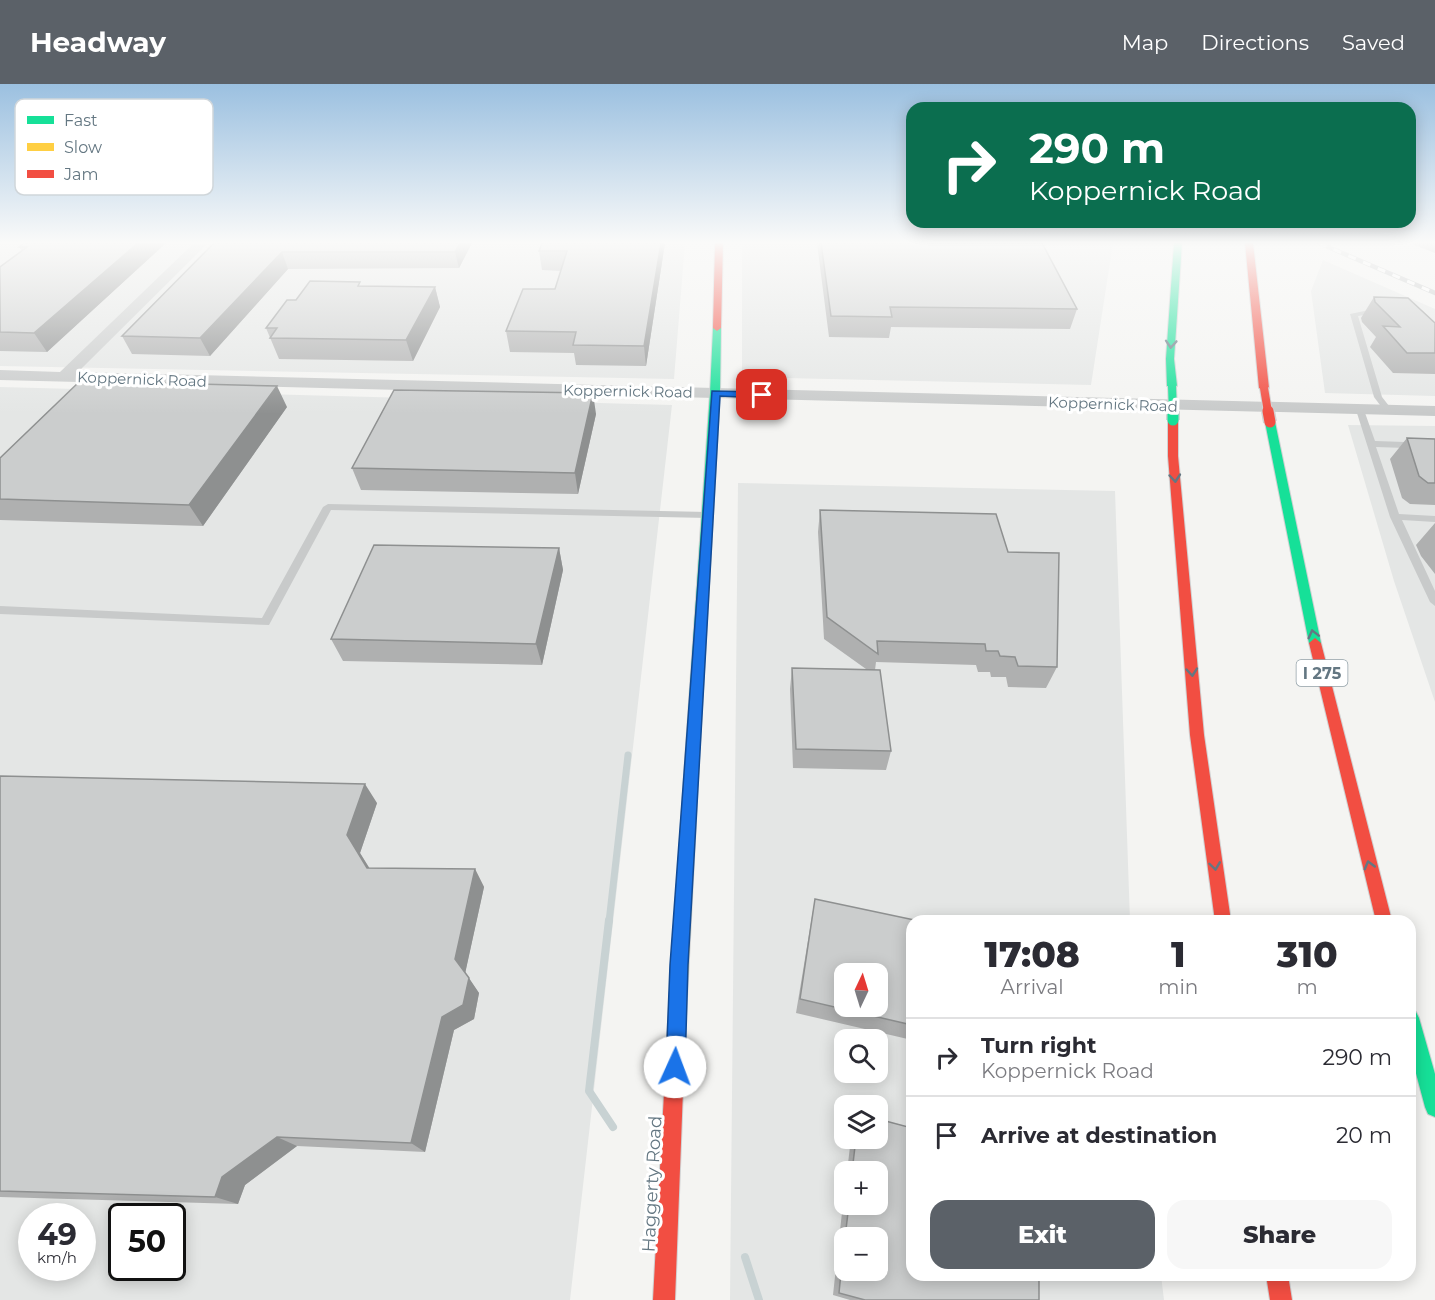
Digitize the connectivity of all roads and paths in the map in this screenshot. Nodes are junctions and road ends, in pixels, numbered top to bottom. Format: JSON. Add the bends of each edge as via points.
{"nodes":[{"id":1,"x":144,"y":300,"type":"edge"},
{"id":2,"x":717,"y":300,"type":"edge"},
{"id":3,"x":1174,"y":300,"type":"edge"},
{"id":4,"x":1255,"y":300,"type":"edge"},
{"id":5,"x":1388,"y":311,"type":"edge"},
{"id":6,"x":0,"y":375,"type":"edge"},
{"id":7,"x":64,"y":377,"type":"junction"},
{"id":8,"x":715,"y":393,"type":"junction"},
{"id":9,"x":1360,"y":410,"type":"junction"},
{"id":10,"x":1389,"y":411,"type":"junction"},
{"id":11,"x":1435,"y":411,"type":"edge"},
{"id":12,"x":1371,"y":444,"type":"junction"},
{"id":13,"x":1435,"y":446,"type":"edge"},
{"id":14,"x":708,"y":515,"type":"junction"},
{"id":15,"x":1395,"y":517,"type":"junction"},
{"id":16,"x":1435,"y":519,"type":"edge"},
{"id":17,"x":1435,"y":602,"type":"edge"},
{"id":18,"x":0,"y":610,"type":"edge"},
{"id":19,"x":1222,"y":915,"type":"edge"},
{"id":20,"x":1383,"y":915,"type":"edge"},
{"id":21,"x":1416,"y":1039,"type":"edge"},
{"id":22,"x":1435,"y":1107,"type":"edge"},
{"id":23,"x":1278,"y":1281,"type":"edge"},
{"id":24,"x":664,"y":1300,"type":"edge"},
{"id":25,"x":1281,"y":1300,"type":"edge"}],
"edges":[{"from":1,"to":7,"type":"street"},
{"from":2,"to":8,"type":"main road","name":"Haggerty Road"},
{"from":3,"to":19,"type":"main road","one_way":true,"bridge":true,"via":[[1170,359],[1173,456],[1197,735]]},
{"from":20,"to":4,"type":"main road","number":"I 275","one_way":true,"bridge":true,"via":[[1304,597],[1264,388]]},
{"from":5,"to":10,"type":"lane","via":[[1372,309],[1354,314],[1378,397]]},
{"from":6,"to":7,"type":"street","name":"Koppernick Road"},
{"from":7,"to":8,"type":"street","name":"Koppernick Road","via":[[103,382]]},
{"from":8,"to":9,"type":"street","name":"Koppernick Road"},
{"from":8,"to":14,"type":"main road","name":"Haggerty Road"},
{"from":9,"to":10,"type":"street","name":"Koppernick Road"},
{"from":9,"to":12,"type":"lane"},
{"from":10,"to":11,"type":"street","name":"Koppernick Road"},
{"from":12,"to":13,"type":"lane"},
{"from":12,"to":15,"type":"lane"},
{"from":14,"to":18,"type":"lane","via":[[328,507],[265,622]]},
{"from":14,"to":24,"type":"main road","name":"Haggerty Road","via":[[679,965]]},
{"from":15,"to":16,"type":"lane"},
{"from":15,"to":17,"type":"lane"},
{"from":21,"to":22,"type":"main road"},
{"from":23,"to":25,"type":"main road"}]}
